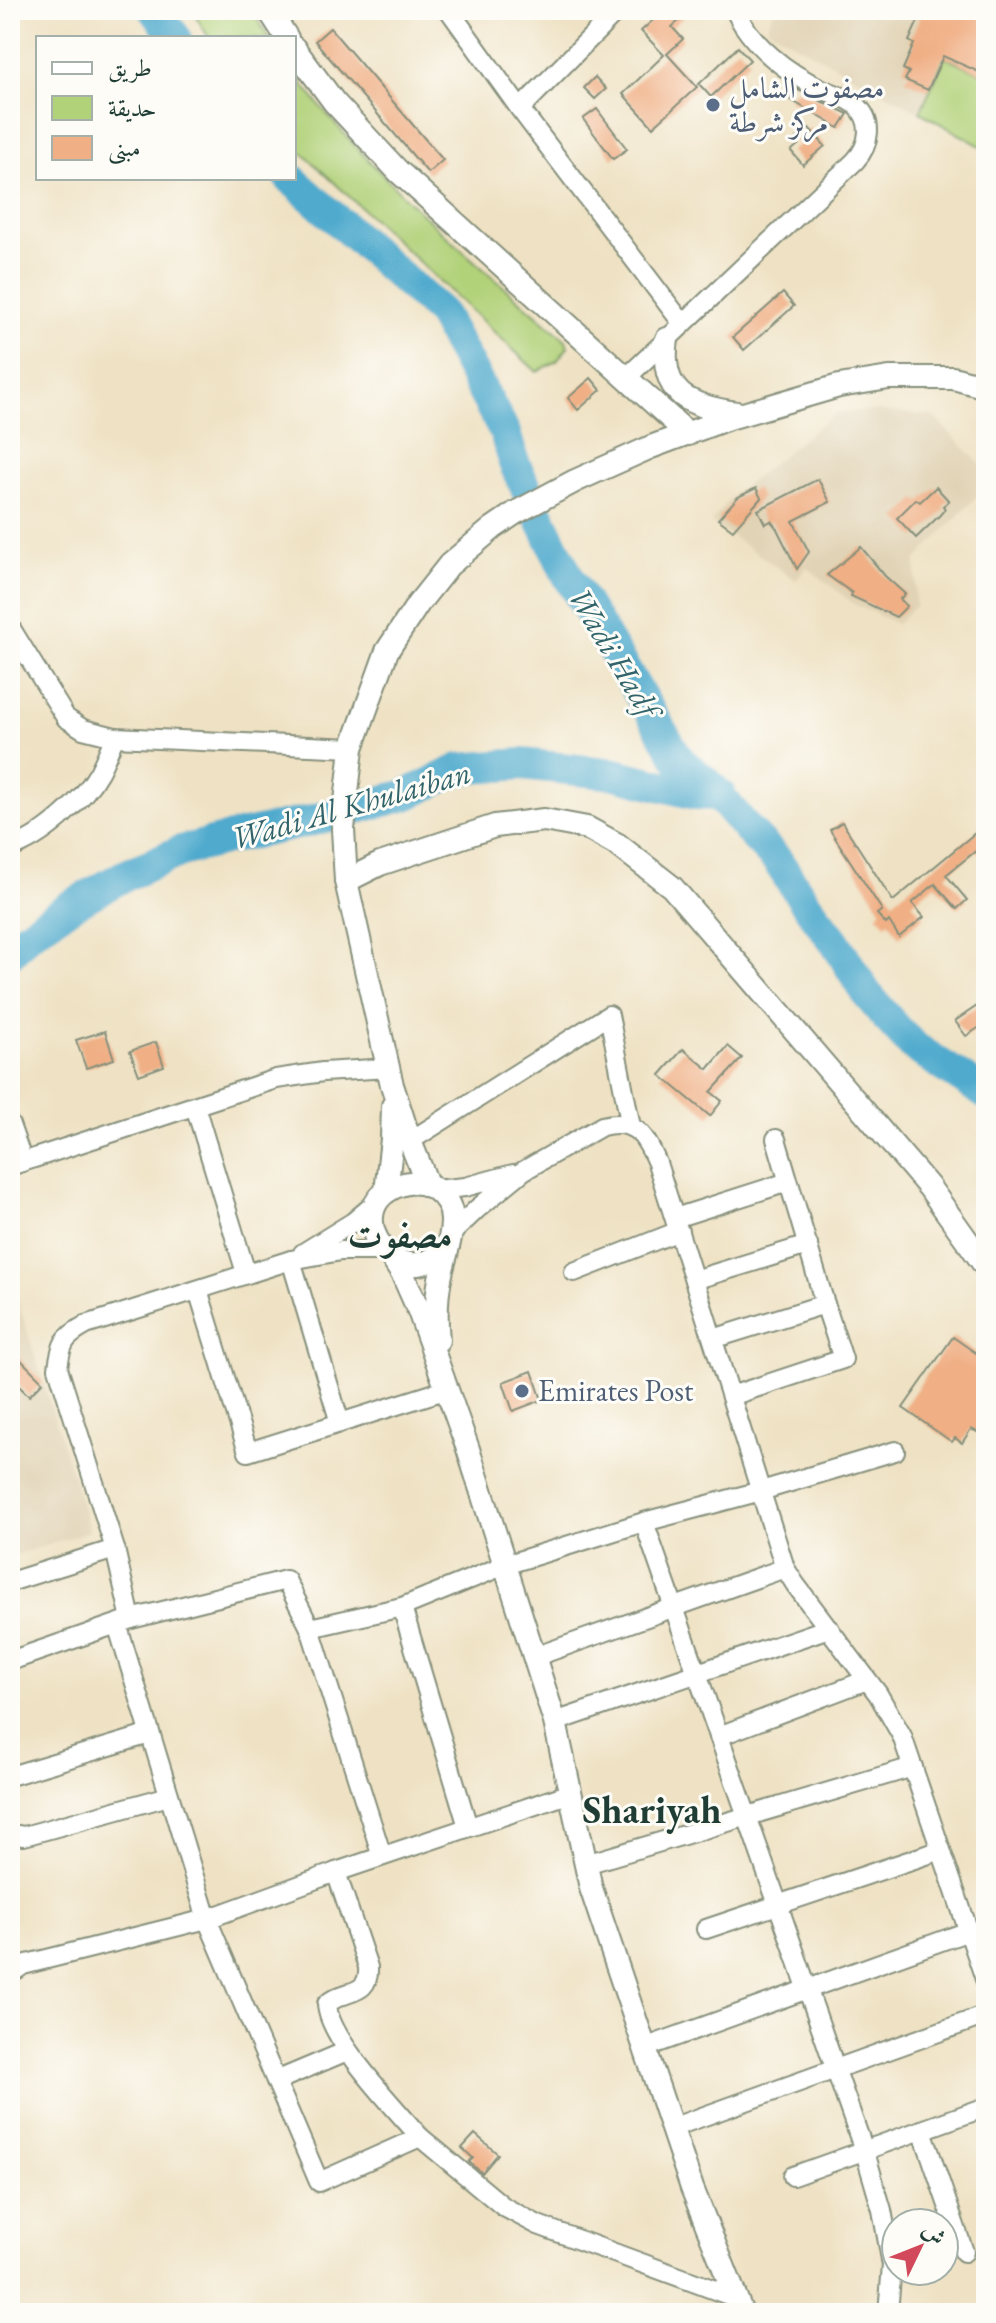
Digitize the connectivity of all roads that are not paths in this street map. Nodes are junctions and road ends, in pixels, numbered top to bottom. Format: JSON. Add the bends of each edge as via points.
{"nodes":[{"id":1,"x":269,"y":10,"type":"edge"},
{"id":2,"x":449,"y":10,"type":"edge"},
{"id":3,"x":618,"y":10,"type":"edge"},
{"id":4,"x":735,"y":10,"type":"edge"},
{"id":5,"x":286,"y":36,"type":"edge"},
{"id":6,"x":296,"y":51,"type":"edge"},
{"id":7,"x":520,"y":109,"type":"junction"},
{"id":8,"x":675,"y":331,"type":"junction"},
{"id":9,"x":625,"y":379,"type":"junction"},
{"id":10,"x":986,"y":387,"type":"edge"},
{"id":11,"x":743,"y":414,"type":"junction"},
{"id":12,"x":688,"y":434,"type":"junction"},
{"id":13,"x":10,"y":627,"type":"edge"},
{"id":14,"x":115,"y":737,"type":"junction"},
{"id":15,"x":352,"y":748,"type":"junction"},
{"id":16,"x":10,"y":848,"type":"edge"},
{"id":17,"x":346,"y":881,"type":"junction"},
{"id":18,"x":391,"y":1076,"type":"junction"},
{"id":19,"x":195,"y":1106,"type":"junction"},
{"id":20,"x":10,"y":1125,"type":"edge"},
{"id":21,"x":631,"y":1127,"type":"junction"},
{"id":22,"x":776,"y":1139,"type":"dead end"},
{"id":23,"x":410,"y":1141,"type":"junction"},
{"id":24,"x":16,"y":1164,"type":"edge"},
{"id":25,"x":523,"y":1171,"type":"junction"},
{"id":26,"x":788,"y":1182,"type":"junction"},
{"id":27,"x":432,"y":1188,"type":"junction"},
{"id":28,"x":382,"y":1196,"type":"junction"},
{"id":29,"x":677,"y":1224,"type":"junction"},
{"id":30,"x":450,"y":1237,"type":"junction"},
{"id":31,"x":808,"y":1245,"type":"junction"},
{"id":32,"x":388,"y":1254,"type":"junction"},
{"id":33,"x":291,"y":1260,"type":"junction"},
{"id":34,"x":986,"y":1267,"type":"edge"},
{"id":35,"x":574,"y":1272,"type":"dead end"},
{"id":36,"x":246,"y":1273,"type":"junction"},
{"id":37,"x":694,"y":1280,"type":"junction"},
{"id":38,"x":198,"y":1290,"type":"junction"},
{"id":39,"x":825,"y":1304,"type":"junction"},
{"id":40,"x":713,"y":1339,"type":"junction"},
{"id":41,"x":440,"y":1365,"type":"junction"},
{"id":42,"x":448,"y":1389,"type":"junction"},
{"id":43,"x":731,"y":1396,"type":"junction"},
{"id":44,"x":340,"y":1423,"type":"junction"},
{"id":45,"x":895,"y":1451,"type":"dead end"},
{"id":46,"x":761,"y":1491,"type":"junction"},
{"id":47,"x":644,"y":1522,"type":"junction"},
{"id":48,"x":115,"y":1549,"type":"junction"},
{"id":49,"x":505,"y":1565,"type":"junction"},
{"id":50,"x":785,"y":1568,"type":"junction"},
{"id":51,"x":10,"y":1582,"type":"edge"},
{"id":52,"x":402,"y":1607,"type":"junction"},
{"id":53,"x":674,"y":1607,"type":"junction"},
{"id":54,"x":124,"y":1621,"type":"junction"},
{"id":55,"x":310,"y":1628,"type":"junction"},
{"id":56,"x":829,"y":1628,"type":"junction"},
{"id":57,"x":534,"y":1657,"type":"junction"},
{"id":58,"x":10,"y":1661,"type":"edge"},
{"id":59,"x":697,"y":1674,"type":"junction"},
{"id":60,"x":867,"y":1680,"type":"junction"},
{"id":61,"x":555,"y":1722,"type":"junction"},
{"id":62,"x":150,"y":1734,"type":"junction"},
{"id":63,"x":719,"y":1736,"type":"junction"},
{"id":64,"x":913,"y":1767,"type":"junction"},
{"id":65,"x":10,"y":1776,"type":"edge"},
{"id":66,"x":571,"y":1793,"type":"junction"},
{"id":67,"x":169,"y":1796,"type":"junction"},
{"id":68,"x":747,"y":1816,"type":"junction"},
{"id":69,"x":468,"y":1827,"type":"junction"},
{"id":70,"x":10,"y":1834,"type":"edge"},
{"id":71,"x":941,"y":1850,"type":"junction"},
{"id":72,"x":382,"y":1856,"type":"junction"},
{"id":73,"x":586,"y":1864,"type":"junction"},
{"id":74,"x":336,"y":1872,"type":"junction"},
{"id":75,"x":778,"y":1905,"type":"junction"},
{"id":76,"x":207,"y":1919,"type":"junction"},
{"id":77,"x":706,"y":1929,"type":"dead end"},
{"id":78,"x":969,"y":1931,"type":"junction"},
{"id":79,"x":10,"y":1974,"type":"edge"},
{"id":80,"x":986,"y":1982,"type":"edge"},
{"id":81,"x":808,"y":1989,"type":"junction"},
{"id":82,"x":986,"y":2015,"type":"edge"},
{"id":83,"x":644,"y":2048,"type":"junction"},
{"id":84,"x":347,"y":2051,"type":"junction"},
{"id":85,"x":836,"y":2069,"type":"junction"},
{"id":86,"x":276,"y":2081,"type":"junction"},
{"id":87,"x":986,"y":2107,"type":"edge"},
{"id":88,"x":671,"y":2128,"type":"junction"},
{"id":89,"x":922,"y":2130,"type":"junction"},
{"id":90,"x":420,"y":2137,"type":"junction"},
{"id":91,"x":864,"y":2150,"type":"junction"},
{"id":92,"x":793,"y":2176,"type":"dead end"},
{"id":93,"x":964,"y":2252,"type":"dead end"},
{"id":94,"x":738,"y":2305,"type":"edge"},
{"id":95,"x":888,"y":2313,"type":"edge"}],
"edges":[{"from":1,"to":5,"type":"street"},
{"from":2,"to":7,"type":"street"},
{"from":3,"to":7,"type":"street"},
{"from":4,"to":8,"type":"street","via":[[759,44],[788,70],[856,104],[866,119],[868,137],[855,161]]},
{"from":6,"to":9,"type":"street","via":[[334,102],[398,171]]},
{"from":7,"to":8,"type":"street"},
{"from":8,"to":9,"type":"street"},
{"from":8,"to":11,"type":"street","via":[[665,361],[671,381],[684,397],[703,407]]},
{"from":9,"to":12,"type":"street"},
{"from":10,"to":11,"type":"street","via":[[953,378],[889,378],[839,386]]},
{"from":11,"to":12,"type":"street"},
{"from":12,"to":15,"type":"street","via":[[534,502],[449,565],[387,651]]},
{"from":13,"to":14,"type":"street","via":[[66,718],[83,729]]},
{"from":14,"to":15,"type":"street"},
{"from":14,"to":16,"type":"street","via":[[98,774],[66,812],[37,836]]},
{"from":15,"to":17,"type":"street","via":[[343,829]]},
{"from":17,"to":18,"type":"street"},
{"from":17,"to":34,"type":"street","via":[[380,864],[495,826],[544,820],[587,828],[618,845],[672,887],[929,1187]]},
{"from":18,"to":19,"type":"street","via":[[323,1072],[276,1079]]},
{"from":18,"to":23,"type":"street"},
{"from":18,"to":28,"type":"street","via":[[392,1139]]},
{"from":19,"to":24,"type":"street"},
{"from":19,"to":36,"type":"street"},
{"from":20,"to":24,"type":"street"},
{"from":21,"to":23,"type":"street","via":[[609,1015]]},
{"from":21,"to":25,"type":"street","via":[[602,1126]]},
{"from":21,"to":29,"type":"street","via":[[647,1140]]},
{"from":22,"to":26,"type":"street"},
{"from":23,"to":27,"type":"street"},
{"from":25,"to":27,"type":"street","via":[[479,1184]]},
{"from":25,"to":30,"type":"street"},
{"from":26,"to":29,"type":"street"},
{"from":26,"to":31,"type":"street"},
{"from":27,"to":28,"type":"street","via":[[406,1183]]},
{"from":27,"to":30,"type":"street","via":[[452,1214]]},
{"from":28,"to":32,"type":"street","via":[[373,1232]]},
{"from":28,"to":33,"type":"street","via":[[339,1232]]},
{"from":29,"to":35,"type":"street"},
{"from":29,"to":37,"type":"street"},
{"from":30,"to":32,"type":"street","via":[[443,1251],[424,1262],[413,1264]]},
{"from":30,"to":41,"type":"street","via":[[437,1302]]},
{"from":31,"to":37,"type":"street"},
{"from":31,"to":39,"type":"street"},
{"from":32,"to":33,"type":"street","via":[[341,1251]]},
{"from":32,"to":41,"type":"street","via":[[412,1292]]},
{"from":33,"to":36,"type":"street"},
{"from":33,"to":44,"type":"street"},
{"from":36,"to":38,"type":"street"},
{"from":37,"to":40,"type":"street"},
{"from":38,"to":44,"type":"street","via":[[248,1452]]},
{"from":38,"to":48,"type":"street","via":[[86,1325],[61,1346],[58,1368]]},
{"from":39,"to":40,"type":"street"},
{"from":39,"to":43,"type":"street","via":[[843,1359]]},
{"from":40,"to":43,"type":"street"},
{"from":41,"to":42,"type":"street"},
{"from":42,"to":44,"type":"street"},
{"from":42,"to":49,"type":"street"},
{"from":43,"to":46,"type":"street"},
{"from":45,"to":46,"type":"street"},
{"from":46,"to":47,"type":"street"},
{"from":46,"to":50,"type":"street"},
{"from":47,"to":49,"type":"street"},
{"from":47,"to":53,"type":"street"},
{"from":48,"to":51,"type":"street"},
{"from":48,"to":54,"type":"street"},
{"from":49,"to":52,"type":"street"},
{"from":49,"to":57,"type":"street"},
{"from":50,"to":53,"type":"street"},
{"from":50,"to":56,"type":"street"},
{"from":52,"to":55,"type":"street"},
{"from":52,"to":69,"type":"street"},
{"from":53,"to":57,"type":"street"},
{"from":53,"to":59,"type":"street"},
{"from":54,"to":55,"type":"street","via":[[286,1580]]},
{"from":54,"to":58,"type":"street"},
{"from":54,"to":62,"type":"street"},
{"from":55,"to":72,"type":"street"},
{"from":56,"to":59,"type":"street"},
{"from":56,"to":60,"type":"street"},
{"from":57,"to":61,"type":"street"},
{"from":59,"to":61,"type":"street"},
{"from":59,"to":63,"type":"street"},
{"from":60,"to":63,"type":"street"},
{"from":60,"to":64,"type":"street","via":[[893,1717]]},
{"from":61,"to":66,"type":"street"},
{"from":62,"to":65,"type":"street"},
{"from":62,"to":67,"type":"street"},
{"from":63,"to":68,"type":"street"},
{"from":64,"to":68,"type":"street"},
{"from":64,"to":71,"type":"street"},
{"from":66,"to":69,"type":"street"},
{"from":66,"to":73,"type":"street"},
{"from":67,"to":70,"type":"street","via":[[24,1836]]},
{"from":67,"to":76,"type":"street"},
{"from":68,"to":73,"type":"street"},
{"from":68,"to":75,"type":"street"},
{"from":69,"to":72,"type":"street"},
{"from":71,"to":75,"type":"street"},
{"from":71,"to":78,"type":"street"},
{"from":72,"to":74,"type":"street"},
{"from":73,"to":83,"type":"street"},
{"from":74,"to":76,"type":"street"},
{"from":74,"to":84,"type":"street","via":[[369,1979],[327,2004]]},
{"from":75,"to":77,"type":"street"},
{"from":75,"to":81,"type":"street"},
{"from":76,"to":79,"type":"street","via":[[23,1965]]},
{"from":76,"to":86,"type":"street"},
{"from":78,"to":80,"type":"street"},
{"from":78,"to":81,"type":"street"},
{"from":81,"to":83,"type":"street"},
{"from":81,"to":85,"type":"street"},
{"from":82,"to":85,"type":"street"},
{"from":83,"to":88,"type":"street"},
{"from":84,"to":86,"type":"street"},
{"from":84,"to":90,"type":"street"},
{"from":85,"to":88,"type":"street"},
{"from":85,"to":91,"type":"street"},
{"from":86,"to":90,"type":"street","via":[[319,2182]]},
{"from":87,"to":89,"type":"street"},
{"from":88,"to":94,"type":"street"},
{"from":89,"to":91,"type":"street"},
{"from":89,"to":93,"type":"street"},
{"from":90,"to":94,"type":"street","via":[[504,2207],[538,2225]]},
{"from":91,"to":92,"type":"street"},
{"from":91,"to":95,"type":"street","via":[[892,2265]]}]}
